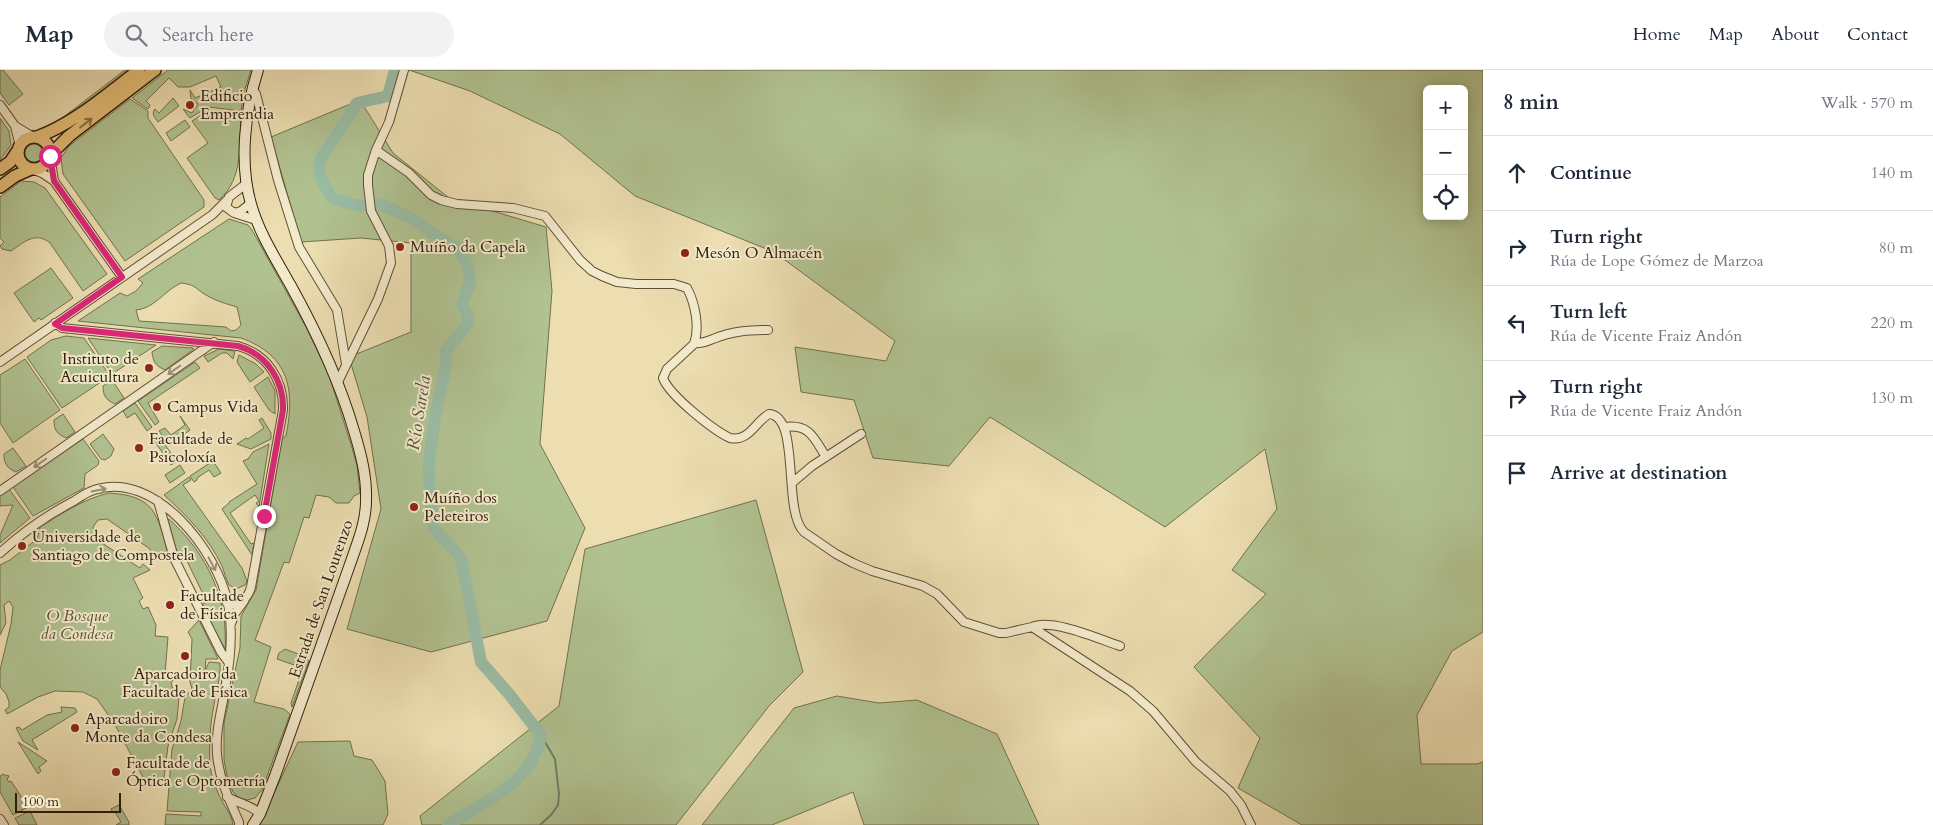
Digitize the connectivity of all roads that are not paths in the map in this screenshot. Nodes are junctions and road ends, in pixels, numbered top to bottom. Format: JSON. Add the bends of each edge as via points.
{"nodes":[{"id":1,"x":134,"y":70,"type":"edge"},
{"id":2,"x":139,"y":70,"type":"edge"},
{"id":3,"x":155,"y":70,"type":"edge"},
{"id":4,"x":258,"y":70,"type":"edge"},
{"id":5,"x":404,"y":70,"type":"edge"},
{"id":6,"x":125,"y":80,"type":"junction"},
{"id":7,"x":252,"y":87,"type":"junction"},
{"id":8,"x":0,"y":105,"type":"edge"},
{"id":9,"x":15,"y":126,"type":"junction"},
{"id":10,"x":35,"y":137,"type":"junction"},
{"id":11,"x":19,"y":148,"type":"junction"},
{"id":12,"x":376,"y":150,"type":"junction"},
{"id":13,"x":50,"y":155,"type":"junction"},
{"id":14,"x":0,"y":169,"type":"edge"},
{"id":15,"x":31,"y":169,"type":"junction"},
{"id":16,"x":54,"y":181,"type":"junction"},
{"id":17,"x":246,"y":184,"type":"junction"},
{"id":18,"x":0,"y":186,"type":"edge"},
{"id":19,"x":227,"y":200,"type":"junction"},
{"id":20,"x":250,"y":203,"type":"junction"},
{"id":21,"x":232,"y":212,"type":"junction"},
{"id":22,"x":212,"y":215,"type":"junction"},
{"id":23,"x":256,"y":220,"type":"junction"},
{"id":24,"x":122,"y":277,"type":"junction"},
{"id":25,"x":55,"y":324,"type":"junction"},
{"id":26,"x":768,"y":330,"type":"dead end"},
{"id":27,"x":214,"y":342,"type":"junction"},
{"id":28,"x":694,"y":343,"type":"junction"},
{"id":29,"x":0,"y":362,"type":"edge"},
{"id":30,"x":346,"y":364,"type":"junction"},
{"id":31,"x":338,"y":382,"type":"junction"},
{"id":32,"x":785,"y":427,"type":"junction"},
{"id":33,"x":861,"y":434,"type":"dead end"},
{"id":34,"x":826,"y":456,"type":"junction"},
{"id":35,"x":792,"y":483,"type":"junction"},
{"id":36,"x":0,"y":491,"type":"edge"},
{"id":37,"x":158,"y":502,"type":"junction"},
{"id":38,"x":0,"y":553,"type":"edge"},
{"id":39,"x":251,"y":587,"type":"junction"},
{"id":40,"x":248,"y":596,"type":"junction"},
{"id":41,"x":227,"y":603,"type":"junction"},
{"id":42,"x":230,"y":626,"type":"junction"},
{"id":43,"x":1032,"y":627,"type":"junction"},
{"id":44,"x":1120,"y":646,"type":"dead end"},
{"id":45,"x":229,"y":662,"type":"junction"},
{"id":46,"x":228,"y":797,"type":"junction"},
{"id":47,"x":244,"y":805,"type":"junction"},
{"id":48,"x":260,"y":814,"type":"junction"},
{"id":49,"x":0,"y":819,"type":"edge"},
{"id":50,"x":239,"y":822,"type":"edge"},
{"id":51,"x":4,"y":825,"type":"edge"},
{"id":52,"x":253,"y":825,"type":"edge"},
{"id":53,"x":1251,"y":825,"type":"edge"}],
"edges":[{"from":1,"to":6,"type":"street"},
{"from":2,"to":6,"type":"main road"},
{"from":13,"to":3,"type":"main road","one_way":true,"via":[[69,136]]},
{"from":4,"to":7,"type":"street","name":"Estrada de San Lourenzo"},
{"from":5,"to":12,"type":"street","via":[[389,122]]},
{"from":6,"to":10,"type":"main road","via":[[78,116],[53,131]]},
{"from":7,"to":17,"type":"street","name":"Estrada de San Lourenzo","via":[[248,110]]},
{"from":7,"to":30,"type":"street","via":[[299,247],[337,310]]},
{"from":8,"to":9,"type":"street"},
{"from":9,"to":10,"type":"street"},
{"from":9,"to":11,"type":"street"},
{"from":10,"to":11,"type":"main road","via":[[25,140]]},
{"from":10,"to":13,"type":"main road","via":[[46,143]]},
{"from":11,"to":14,"type":"main road","via":[[10,162]]},
{"from":11,"to":15,"type":"main road","via":[[21,162]]},
{"from":12,"to":28,"type":"street","via":[[409,174],[430,195],[441,200],[513,208],[546,216],[580,260],[602,276],[617,282],[674,284],[687,288],[696,318]]},
{"from":12,"to":30,"type":"street","via":[[368,175],[371,211],[389,246],[391,264]]},
{"from":13,"to":15,"type":"main road","via":[[42,167]]},
{"from":13,"to":16,"type":"street"},
{"from":15,"to":16,"type":"street"},
{"from":15,"to":18,"type":"main road"},
{"from":16,"to":24,"type":"street"},
{"from":17,"to":19,"type":"street"},
{"from":17,"to":20,"type":"street","name":"Estrada de San Lourenzo"},
{"from":19,"to":21,"type":"street","via":[[226,207]]},
{"from":19,"to":22,"type":"street"},
{"from":20,"to":21,"type":"street","via":[[241,211]]},
{"from":20,"to":23,"type":"street","name":"Estrada de San Lourenzo"},
{"from":21,"to":22,"type":"street"},
{"from":21,"to":23,"type":"street"},
{"from":22,"to":24,"type":"street"},
{"from":23,"to":31,"type":"street","name":"Estrada de San Lourenzo","via":[[320,339]]},
{"from":24,"to":25,"type":"street"},
{"from":25,"to":27,"type":"street","via":[[62,328]]},
{"from":25,"to":29,"type":"street"},
{"from":26,"to":28,"type":"street","via":[[729,333]]},
{"from":27,"to":36,"type":"street","one_way":true},
{"from":27,"to":39,"type":"street","via":[[244,348],[258,355],[276,376],[283,395]]},
{"from":28,"to":32,"type":"street","via":[[665,373],[663,378],[669,389],[730,438],[744,437],[769,414],[782,420]]},
{"from":30,"to":31,"type":"street"},
{"from":31,"to":48,"type":"street","name":"Estrada de San Lourenzo","via":[[362,461],[366,501],[364,520]]},
{"from":32,"to":34,"type":"street","via":[[806,429]]},
{"from":32,"to":35,"type":"street"},
{"from":33,"to":34,"type":"street"},
{"from":34,"to":35,"type":"street"},
{"from":35,"to":43,"type":"street","via":[[794,512],[799,527],[836,554],[867,569],[923,586],[937,594],[964,622],[999,633]]},
{"from":38,"to":37,"type":"street","one_way":true,"via":[[36,523],[95,490],[129,489]]},
{"from":37,"to":41,"type":"street","one_way":true,"via":[[187,526],[204,549]]},
{"from":37,"to":45,"type":"street","via":[[174,558]]},
{"from":39,"to":40,"type":"street"},
{"from":39,"to":41,"type":"street"},
{"from":40,"to":41,"type":"street","via":[[239,603]]},
{"from":40,"to":42,"type":"street"},
{"from":41,"to":42,"type":"street"},
{"from":42,"to":45,"type":"street"},
{"from":43,"to":44,"type":"street","via":[[1060,627]]},
{"from":43,"to":53,"type":"street","via":[[1130,691],[1153,711],[1196,762],[1230,791]]},
{"from":45,"to":46,"type":"street","via":[[218,725],[217,752],[219,772]]},
{"from":46,"to":47,"type":"street"},
{"from":46,"to":50,"type":"street"},
{"from":47,"to":48,"type":"street","via":[[255,808]]},
{"from":47,"to":50,"type":"street","via":[[237,812]]},
{"from":48,"to":52,"type":"street","name":"Estrada de San Lourenzo"},
{"from":49,"to":51,"type":"street"}]}
